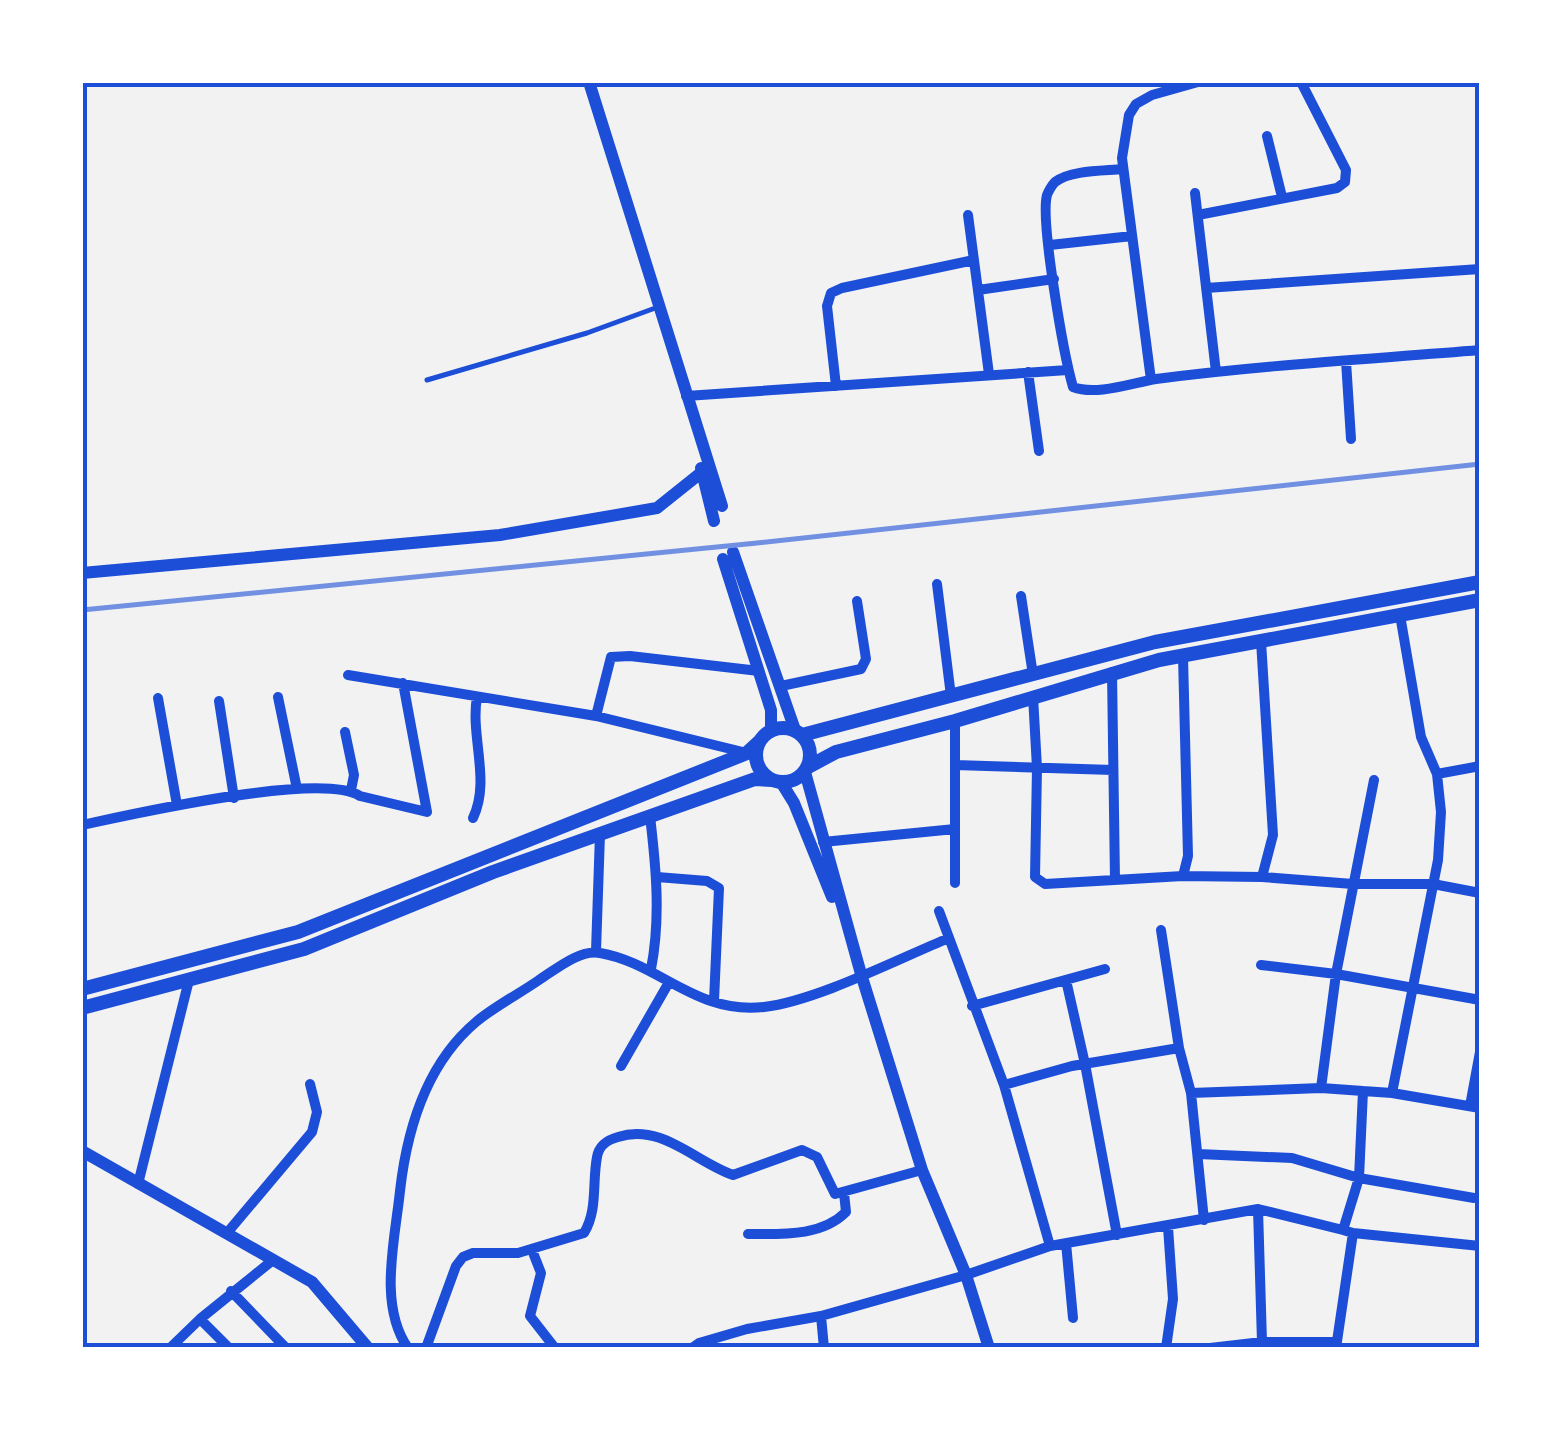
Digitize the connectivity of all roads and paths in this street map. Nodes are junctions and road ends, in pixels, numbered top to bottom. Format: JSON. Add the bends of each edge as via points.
{"nodes":[{"id":1,"x":589,"y":82,"type":"edge"},
{"id":2,"x":1198,"y":82,"type":"edge"},
{"id":3,"x":1302,"y":82,"type":"edge"},
{"id":4,"x":1268,"y":136,"type":"dead end"},
{"id":5,"x":1123,"y":168,"type":"junction"},
{"id":6,"x":1195,"y":193,"type":"dead end"},
{"id":7,"x":1282,"y":198,"type":"junction"},
{"id":8,"x":968,"y":214,"type":"dead end"},
{"id":9,"x":1198,"y":215,"type":"junction"},
{"id":10,"x":1132,"y":236,"type":"junction"},
{"id":11,"x":1050,"y":245,"type":"junction"},
{"id":12,"x":974,"y":260,"type":"junction"},
{"id":13,"x":1480,"y":268,"type":"edge"},
{"id":14,"x":1054,"y":279,"type":"junction"},
{"id":15,"x":1206,"y":288,"type":"junction"},
{"id":16,"x":978,"y":290,"type":"junction"},
{"id":17,"x":661,"y":308,"type":"junction"},
{"id":18,"x":1480,"y":350,"type":"edge"},
{"id":19,"x":1346,"y":361,"type":"junction"},
{"id":20,"x":1068,"y":370,"type":"junction"},
{"id":21,"x":1028,"y":372,"type":"junction"},
{"id":22,"x":1216,"y":372,"type":"junction"},
{"id":23,"x":989,"y":374,"type":"junction"},
{"id":24,"x":427,"y":380,"type":"dead end"},
{"id":25,"x":1152,"y":380,"type":"junction"},
{"id":26,"x":836,"y":386,"type":"junction"},
{"id":27,"x":686,"y":396,"type":"junction"},
{"id":28,"x":1351,"y":439,"type":"dead end"},
{"id":29,"x":1039,"y":450,"type":"dead end"},
{"id":30,"x":702,"y":472,"type":"junction"},
{"id":31,"x":722,"y":506,"type":"dead end"},
{"id":32,"x":714,"y":521,"type":"dead end"},
{"id":33,"x":82,"y":573,"type":"edge"},
{"id":34,"x":1480,"y":582,"type":"edge"},
{"id":35,"x":937,"y":584,"type":"dead end"},
{"id":36,"x":1021,"y":596,"type":"dead end"},
{"id":37,"x":1480,"y":600,"type":"edge"},
{"id":38,"x":857,"y":601,"type":"dead end"},
{"id":39,"x":1400,"y":615,"type":"junction"},
{"id":40,"x":1261,"y":641,"type":"junction"},
{"id":41,"x":1183,"y":656,"type":"junction"},
{"id":42,"x":760,"y":671,"type":"junction"},
{"id":43,"x":1112,"y":672,"type":"junction"},
{"id":44,"x":1033,"y":674,"type":"junction"},
{"id":45,"x":348,"y":675,"type":"dead end"},
{"id":46,"x":403,"y":683,"type":"junction"},
{"id":47,"x":781,"y":686,"type":"junction"},
{"id":48,"x":951,"y":696,"type":"junction"},
{"id":49,"x":1033,"y":696,"type":"junction"},
{"id":50,"x":278,"y":697,"type":"dead end"},
{"id":51,"x":477,"y":697,"type":"junction"},
{"id":52,"x":158,"y":698,"type":"dead end"},
{"id":53,"x":219,"y":702,"type":"dead end"},
{"id":54,"x":596,"y":716,"type":"junction"},
{"id":55,"x":955,"y":722,"type":"junction"},
{"id":56,"x":771,"y":730,"type":"junction"},
{"id":57,"x":345,"y":732,"type":"dead end"},
{"id":58,"x":798,"y":733,"type":"junction"},
{"id":59,"x":753,"y":747,"type":"junction"},
{"id":60,"x":955,"y":765,"type":"junction"},
{"id":61,"x":1480,"y":766,"type":"edge"},
{"id":62,"x":1036,"y":768,"type":"junction"},
{"id":63,"x":806,"y":769,"type":"junction"},
{"id":64,"x":1113,"y":770,"type":"junction"},
{"id":65,"x":1438,"y":774,"type":"junction"},
{"id":66,"x":1374,"y":780,"type":"dead end"},
{"id":67,"x":777,"y":781,"type":"junction"},
{"id":68,"x":297,"y":789,"type":"junction"},
{"id":69,"x":350,"y":790,"type":"junction"},
{"id":70,"x":234,"y":798,"type":"junction"},
{"id":71,"x":177,"y":806,"type":"junction"},
{"id":72,"x":650,"y":816,"type":"junction"},
{"id":73,"x":473,"y":818,"type":"dead end"},
{"id":74,"x":82,"y":825,"type":"edge"},
{"id":75,"x":956,"y":829,"type":"junction"},
{"id":76,"x":600,"y":834,"type":"junction"},
{"id":77,"x":824,"y":842,"type":"junction"},
{"id":78,"x":1183,"y":876,"type":"junction"},
{"id":79,"x":1262,"y":876,"type":"junction"},
{"id":80,"x":657,"y":877,"type":"junction"},
{"id":81,"x":1115,"y":880,"type":"junction"},
{"id":82,"x":955,"y":882,"type":"dead end"},
{"id":83,"x":1353,"y":884,"type":"junction"},
{"id":84,"x":1433,"y":884,"type":"junction"},
{"id":85,"x":1480,"y":893,"type":"edge"},
{"id":86,"x":939,"y":912,"type":"dead end"},
{"id":87,"x":1161,"y":930,"type":"dead end"},
{"id":88,"x":948,"y":938,"type":"junction"},
{"id":89,"x":596,"y":951,"type":"junction"},
{"id":90,"x":857,"y":959,"type":"junction"},
{"id":91,"x":1260,"y":965,"type":"dead end"},
{"id":92,"x":651,"y":969,"type":"junction"},
{"id":93,"x":1105,"y":969,"type":"dead end"},
{"id":94,"x":861,"y":974,"type":"junction"},
{"id":95,"x":1336,"y":974,"type":"junction"},
{"id":96,"x":189,"y":980,"type":"junction"},
{"id":97,"x":1066,"y":980,"type":"junction"},
{"id":98,"x":668,"y":984,"type":"junction"},
{"id":99,"x":1411,"y":987,"type":"junction"},
{"id":100,"x":82,"y":988,"type":"edge"},
{"id":101,"x":1480,"y":1000,"type":"edge"},
{"id":102,"x":714,"y":1002,"type":"junction"},
{"id":103,"x":972,"y":1006,"type":"junction"},
{"id":104,"x":82,"y":1008,"type":"edge"},
{"id":105,"x":1180,"y":1048,"type":"junction"},
{"id":106,"x":1480,"y":1052,"type":"edge"},
{"id":107,"x":1085,"y":1064,"type":"junction"},
{"id":108,"x":620,"y":1066,"type":"dead end"},
{"id":109,"x":310,"y":1084,"type":"dead end"},
{"id":110,"x":1004,"y":1085,"type":"junction"},
{"id":111,"x":1321,"y":1088,"type":"junction"},
{"id":112,"x":1363,"y":1090,"type":"junction"},
{"id":113,"x":1191,"y":1093,"type":"junction"},
{"id":114,"x":1392,"y":1093,"type":"junction"},
{"id":115,"x":1475,"y":1107,"type":"edge"},
{"id":116,"x":82,"y":1151,"type":"edge"},
{"id":117,"x":1198,"y":1154,"type":"junction"},
{"id":118,"x":922,"y":1170,"type":"junction"},
{"id":119,"x":1359,"y":1178,"type":"junction"},
{"id":120,"x":138,"y":1184,"type":"junction"},
{"id":121,"x":844,"y":1193,"type":"junction"},
{"id":122,"x":1474,"y":1198,"type":"dead end"},
{"id":123,"x":1258,"y":1210,"type":"junction"},
{"id":124,"x":1204,"y":1220,"type":"junction"},
{"id":125,"x":1168,"y":1227,"type":"junction"},
{"id":126,"x":1348,"y":1231,"type":"junction"},
{"id":127,"x":227,"y":1233,"type":"junction"},
{"id":128,"x":748,"y":1234,"type":"dead end"},
{"id":129,"x":1117,"y":1235,"type":"junction"},
{"id":130,"x":1066,"y":1243,"type":"junction"},
{"id":131,"x":1050,"y":1246,"type":"junction"},
{"id":132,"x":1480,"y":1246,"type":"edge"},
{"id":133,"x":532,"y":1250,"type":"junction"},
{"id":134,"x":273,"y":1260,"type":"junction"},
{"id":135,"x":966,"y":1274,"type":"junction"},
{"id":136,"x":231,"y":1291,"type":"junction"},
{"id":137,"x":821,"y":1316,"type":"junction"},
{"id":138,"x":1073,"y":1318,"type":"dead end"},
{"id":139,"x":200,"y":1320,"type":"junction"},
{"id":140,"x":1254,"y":1344,"type":"edge"},
{"id":141,"x":1336,"y":1345,"type":"edge"},
{"id":142,"x":170,"y":1348,"type":"edge"},
{"id":143,"x":229,"y":1348,"type":"edge"},
{"id":144,"x":286,"y":1348,"type":"edge"},
{"id":145,"x":368,"y":1348,"type":"edge"},
{"id":146,"x":408,"y":1348,"type":"edge"},
{"id":147,"x":426,"y":1348,"type":"edge"},
{"id":148,"x":555,"y":1348,"type":"edge"},
{"id":149,"x":692,"y":1348,"type":"edge"},
{"id":150,"x":824,"y":1348,"type":"edge"},
{"id":151,"x":988,"y":1348,"type":"edge"},
{"id":152,"x":1166,"y":1348,"type":"edge"},
{"id":153,"x":1210,"y":1348,"type":"edge"}],
"edges":[{"from":1,"to":17,"type":"street"},
{"from":2,"to":5,"type":"street","via":[[1136,104]]},
{"from":3,"to":7,"type":"street","via":[[1346,179],[1337,188]]},
{"from":4,"to":7,"type":"street"},
{"from":5,"to":10,"type":"street"},
{"from":5,"to":11,"type":"street","via":[[1055,182],[1046,199]]},
{"from":6,"to":9,"type":"street"},
{"from":7,"to":9,"type":"street"},
{"from":8,"to":12,"type":"street"},
{"from":9,"to":15,"type":"street"},
{"from":10,"to":11,"type":"street"},
{"from":10,"to":25,"type":"street"},
{"from":11,"to":14,"type":"street"},
{"from":12,"to":16,"type":"street"},
{"from":12,"to":26,"type":"street","via":[[831,293]]},
{"from":13,"to":15,"type":"street"},
{"from":14,"to":16,"type":"street"},
{"from":14,"to":20,"type":"street"},
{"from":15,"to":22,"type":"street"},
{"from":16,"to":23,"type":"street"},
{"from":17,"to":24,"type":"lane"},
{"from":17,"to":27,"type":"street"},
{"from":17,"to":30,"type":"street"},
{"from":18,"to":19,"type":"street"},
{"from":19,"to":22,"type":"street"},
{"from":19,"to":28,"type":"street"},
{"from":20,"to":21,"type":"street"},
{"from":20,"to":25,"type":"street","via":[[1079,390]]},
{"from":21,"to":23,"type":"street"},
{"from":21,"to":29,"type":"street"},
{"from":22,"to":25,"type":"street"},
{"from":23,"to":26,"type":"street"},
{"from":26,"to":27,"type":"street"},
{"from":27,"to":31,"type":"street"},
{"from":30,"to":32,"type":"street"},
{"from":30,"to":33,"type":"street","via":[[657,508],[500,534]]},
{"from":34,"to":44,"type":"main road","via":[[1154,642]]},
{"from":35,"to":48,"type":"street"},
{"from":36,"to":44,"type":"street"},
{"from":37,"to":39,"type":"main road"},
{"from":38,"to":47,"type":"street","via":[[866,660],[861,669]]},
{"from":39,"to":40,"type":"main road"},
{"from":39,"to":65,"type":"street","via":[[1421,737]]},
{"from":40,"to":41,"type":"main road"},
{"from":40,"to":79,"type":"street","via":[[1272,834]]},
{"from":41,"to":43,"type":"main road"},
{"from":41,"to":78,"type":"street"},
{"from":42,"to":47,"type":"street","via":[[728,556]]},
{"from":42,"to":54,"type":"street","via":[[611,657]]},
{"from":42,"to":56,"type":"street"},
{"from":43,"to":49,"type":"main road"},
{"from":43,"to":64,"type":"street"},
{"from":44,"to":48,"type":"main road"},
{"from":45,"to":46,"type":"street"},
{"from":46,"to":51,"type":"street"},
{"from":46,"to":69,"type":"street","via":[[427,812]]},
{"from":47,"to":58,"type":"street"},
{"from":48,"to":58,"type":"main road"},
{"from":49,"to":55,"type":"main road"},
{"from":49,"to":62,"type":"street"},
{"from":50,"to":68,"type":"street"},
{"from":51,"to":54,"type":"street"},
{"from":51,"to":73,"type":"street","via":[[480,784]]},
{"from":52,"to":71,"type":"street"},
{"from":53,"to":70,"type":"street"},
{"from":54,"to":59,"type":"street"},
{"from":55,"to":60,"type":"street"},
{"from":55,"to":63,"type":"main road","via":[[836,752]]},
{"from":56,"to":58,"type":"main road"},
{"from":56,"to":59,"type":"main road"},
{"from":57,"to":69,"type":"street","via":[[354,775]]},
{"from":58,"to":63,"type":"main road","via":[[810,749]]},
{"from":59,"to":67,"type":"main road","via":[[759,768]]},
{"from":59,"to":100,"type":"main road","via":[[298,932]]},
{"from":60,"to":62,"type":"street"},
{"from":60,"to":75,"type":"street"},
{"from":61,"to":65,"type":"street"},
{"from":62,"to":64,"type":"street"},
{"from":62,"to":81,"type":"street","via":[[1034,877],[1045,884]]},
{"from":63,"to":67,"type":"main road","via":[[799,778]]},
{"from":63,"to":77,"type":"street"},
{"from":64,"to":81,"type":"street"},
{"from":65,"to":84,"type":"street","via":[[1442,812]]},
{"from":66,"to":83,"type":"street"},
{"from":67,"to":72,"type":"main road","via":[[755,779]]},
{"from":67,"to":90,"type":"street","via":[[794,802]]},
{"from":68,"to":69,"type":"street"},
{"from":68,"to":70,"type":"street"},
{"from":70,"to":71,"type":"street"},
{"from":71,"to":74,"type":"street"},
{"from":72,"to":76,"type":"main road"},
{"from":72,"to":80,"type":"street"},
{"from":75,"to":77,"type":"street"},
{"from":75,"to":82,"type":"street"},
{"from":76,"to":89,"type":"street"},
{"from":76,"to":96,"type":"main road","via":[[304,949]]},
{"from":77,"to":90,"type":"street"},
{"from":78,"to":79,"type":"street"},
{"from":78,"to":81,"type":"street"},
{"from":79,"to":83,"type":"street"},
{"from":80,"to":92,"type":"street"},
{"from":80,"to":102,"type":"street","via":[[719,888]]},
{"from":83,"to":84,"type":"street"},
{"from":83,"to":95,"type":"street"},
{"from":84,"to":85,"type":"street"},
{"from":84,"to":99,"type":"street"},
{"from":86,"to":88,"type":"street"},
{"from":87,"to":105,"type":"street"},
{"from":88,"to":94,"type":"street"},
{"from":88,"to":103,"type":"street"},
{"from":89,"to":92,"type":"street"},
{"from":89,"to":146,"type":"street","via":[[568,961],[476,1023],[427,1082],[405,1150],[392,1269],[393,1314]]},
{"from":90,"to":94,"type":"street"},
{"from":91,"to":95,"type":"street"},
{"from":92,"to":98,"type":"street"},
{"from":93,"to":97,"type":"street"},
{"from":94,"to":102,"type":"street","via":[[761,1008]]},
{"from":94,"to":118,"type":"street"},
{"from":95,"to":99,"type":"street"},
{"from":95,"to":111,"type":"street"},
{"from":96,"to":104,"type":"main road"},
{"from":96,"to":120,"type":"street"},
{"from":97,"to":103,"type":"street"},
{"from":97,"to":107,"type":"street"},
{"from":98,"to":102,"type":"street"},
{"from":98,"to":108,"type":"street"},
{"from":99,"to":101,"type":"street"},
{"from":99,"to":114,"type":"street"},
{"from":103,"to":110,"type":"street"},
{"from":105,"to":107,"type":"street"},
{"from":105,"to":113,"type":"street"},
{"from":106,"to":115,"type":"street"},
{"from":107,"to":110,"type":"street"},
{"from":107,"to":129,"type":"street"},
{"from":109,"to":127,"type":"street","via":[[317,1112],[312,1132]]},
{"from":110,"to":131,"type":"street"},
{"from":111,"to":112,"type":"street"},
{"from":111,"to":113,"type":"street"},
{"from":112,"to":114,"type":"street"},
{"from":112,"to":119,"type":"street"},
{"from":113,"to":117,"type":"street"},
{"from":114,"to":115,"type":"street"},
{"from":116,"to":120,"type":"street"},
{"from":117,"to":119,"type":"street","via":[[1292,1158]]},
{"from":117,"to":124,"type":"street"},
{"from":118,"to":121,"type":"street"},
{"from":118,"to":135,"type":"street"},
{"from":119,"to":122,"type":"street"},
{"from":119,"to":126,"type":"street"},
{"from":120,"to":127,"type":"street"},
{"from":121,"to":128,"type":"street","via":[[846,1212],[838,1218],[799,1234]]},
{"from":121,"to":133,"type":"street","via":[[836,1194],[817,1157],[802,1150],[733,1175],[674,1143],[624,1135],[597,1154],[584,1233]]},
{"from":123,"to":124,"type":"street"},
{"from":123,"to":126,"type":"street"},
{"from":123,"to":140,"type":"street"},
{"from":124,"to":125,"type":"street"},
{"from":125,"to":129,"type":"street"},
{"from":125,"to":152,"type":"street","via":[[1173,1300]]},
{"from":126,"to":132,"type":"street"},
{"from":126,"to":141,"type":"street"},
{"from":127,"to":134,"type":"street"},
{"from":129,"to":130,"type":"street"},
{"from":130,"to":131,"type":"street"},
{"from":130,"to":138,"type":"street"},
{"from":131,"to":135,"type":"street"},
{"from":133,"to":147,"type":"street","via":[[463,1257]]},
{"from":133,"to":148,"type":"street","via":[[541,1273],[530,1316]]},
{"from":134,"to":136,"type":"street"},
{"from":134,"to":145,"type":"street","via":[[312,1282]]},
{"from":135,"to":137,"type":"street"},
{"from":135,"to":151,"type":"street"},
{"from":136,"to":139,"type":"street"},
{"from":136,"to":144,"type":"street"},
{"from":137,"to":149,"type":"street"},
{"from":137,"to":150,"type":"street"},
{"from":139,"to":142,"type":"street"},
{"from":139,"to":143,"type":"street"},
{"from":140,"to":141,"type":"street"},
{"from":140,"to":153,"type":"street"}]}
